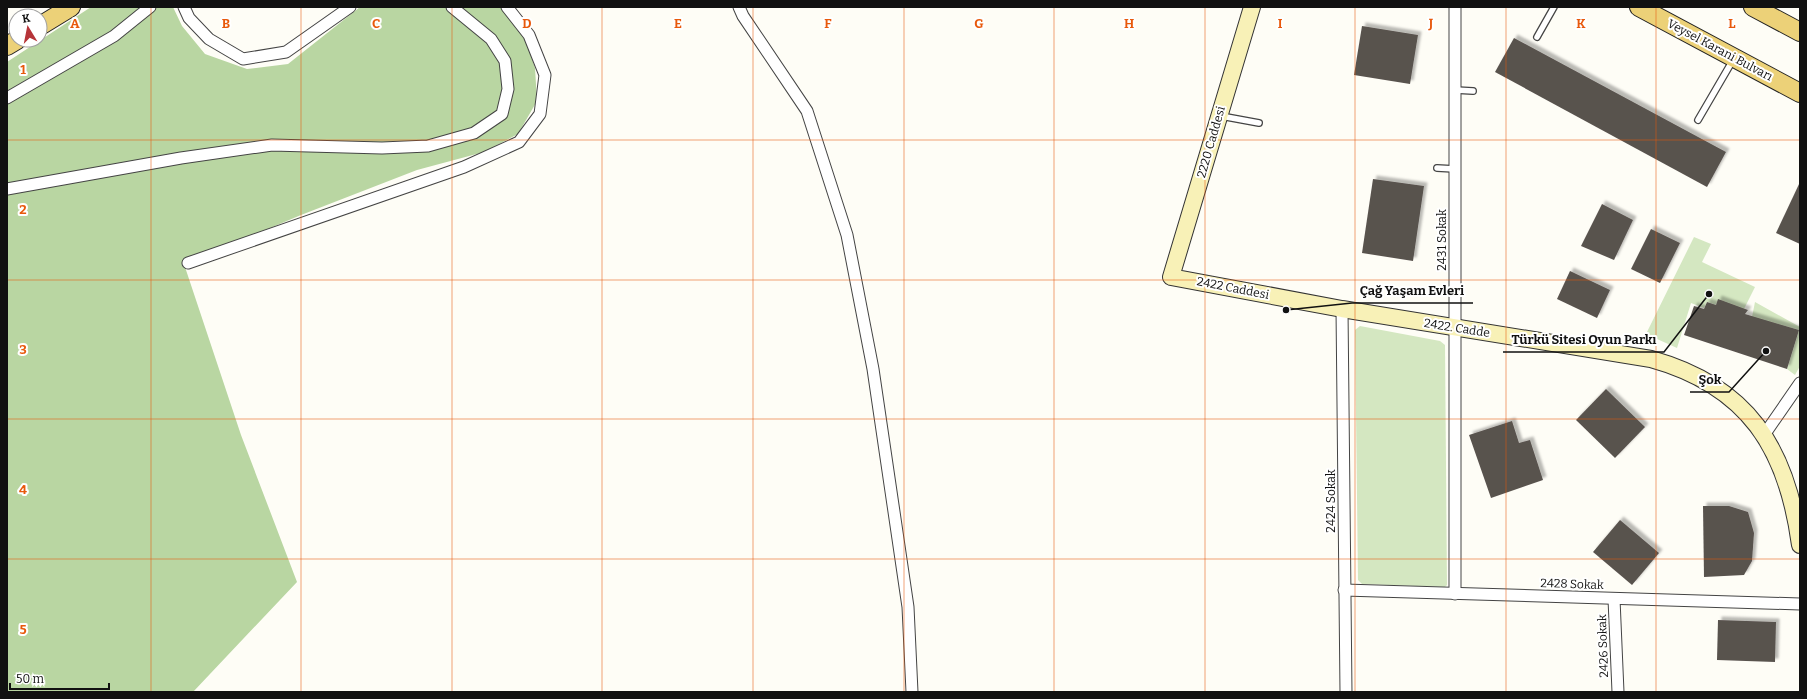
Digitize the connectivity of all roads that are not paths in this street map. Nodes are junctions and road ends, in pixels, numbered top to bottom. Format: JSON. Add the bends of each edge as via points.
{"nodes":[{"id":1,"x":71,"y":7,"type":"edge"},
{"id":2,"x":150,"y":7,"type":"edge"},
{"id":3,"x":184,"y":7,"type":"edge"},
{"id":4,"x":350,"y":7,"type":"edge"},
{"id":5,"x":452,"y":7,"type":"edge"},
{"id":6,"x":507,"y":7,"type":"edge"},
{"id":7,"x":739,"y":7,"type":"edge"},
{"id":8,"x":1252,"y":7,"type":"edge"},
{"id":9,"x":1455,"y":7,"type":"edge"},
{"id":10,"x":1554,"y":7,"type":"edge"},
{"id":11,"x":1640,"y":7,"type":"edge"},
{"id":12,"x":1753,"y":7,"type":"edge"},
{"id":13,"x":48,"y":21,"type":"edge"},
{"id":14,"x":1800,"y":32,"type":"edge"},
{"id":15,"x":1536,"y":37,"type":"dead end"},
{"id":16,"x":1734,"y":58,"type":"junction"},
{"id":17,"x":1455,"y":90,"type":"junction"},
{"id":18,"x":1473,"y":91,"type":"dead end"},
{"id":19,"x":1800,"y":93,"type":"edge"},
{"id":20,"x":7,"y":98,"type":"edge"},
{"id":21,"x":1219,"y":115,"type":"junction"},
{"id":22,"x":1698,"y":120,"type":"dead end"},
{"id":23,"x":1259,"y":123,"type":"dead end"},
{"id":24,"x":1437,"y":168,"type":"dead end"},
{"id":25,"x":1455,"y":169,"type":"junction"},
{"id":26,"x":7,"y":189,"type":"edge"},
{"id":27,"x":188,"y":263,"type":"dead end"},
{"id":28,"x":1171,"y":277,"type":"joint"},
{"id":29,"x":1342,"y":309,"type":"junction"},
{"id":30,"x":1456,"y":327,"type":"junction"},
{"id":31,"x":1800,"y":382,"type":"edge"},
{"id":32,"x":1764,"y":434,"type":"junction"},
{"id":33,"x":1800,"y":545,"type":"edge"},
{"id":34,"x":1344,"y":590,"type":"junction"},
{"id":35,"x":1455,"y":594,"type":"junction"},
{"id":36,"x":1614,"y":599,"type":"junction"},
{"id":37,"x":1800,"y":604,"type":"edge"},
{"id":38,"x":912,"y":692,"type":"edge"},
{"id":39,"x":1346,"y":692,"type":"edge"},
{"id":40,"x":1618,"y":692,"type":"edge"}],
"edges":[{"from":1,"to":13,"type":"main road"},
{"from":2,"to":20,"type":"street","via":[[114,36]]},
{"from":3,"to":4,"type":"street","via":[[189,18],[209,39],[243,59],[286,52]]},
{"from":5,"to":26,"type":"street","via":[[491,39],[505,61],[508,89],[502,114],[474,133],[428,146],[382,148],[272,145],[181,158]]},
{"from":6,"to":27,"type":"street","via":[[529,35],[545,75],[540,114],[519,142],[464,167]]},
{"from":7,"to":38,"type":"street","via":[[807,111],[847,234],[873,369],[908,607]]},
{"from":8,"to":21,"type":"street","name":"2220 Caddesi"},
{"from":9,"to":17,"type":"street","name":"2431 Sokak"},
{"from":10,"to":15,"type":"lane"},
{"from":11,"to":16,"type":"main road","name":"Veysel Karani Bulvarı"},
{"from":12,"to":14,"type":"main road"},
{"from":16,"to":19,"type":"main road","name":"Veysel Karani Bulvarı"},
{"from":16,"to":22,"type":"lane"},
{"from":17,"to":18,"type":"lane"},
{"from":17,"to":25,"type":"street","name":"2431 Sokak"},
{"from":21,"to":23,"type":"lane"},
{"from":21,"to":28,"type":"street","name":"2220 Caddesi"},
{"from":24,"to":25,"type":"lane"},
{"from":25,"to":30,"type":"street","name":"2431 Sokak"},
{"from":28,"to":29,"type":"street","name":"2422 Caddesi"},
{"from":29,"to":30,"type":"street","name":"2422. Cadde"},
{"from":29,"to":34,"type":"street","name":"2424 Sokak"},
{"from":30,"to":32,"type":"street","name":"2422. Cadde","via":[[1650,359],[1676,366],[1724,393],[1748,413]]},
{"from":30,"to":35,"type":"street","name":"2431 Sokak"},
{"from":31,"to":32,"type":"street"},
{"from":32,"to":33,"type":"street","name":"2422. Cadde","via":[[1787,482]]},
{"from":34,"to":35,"type":"street","name":"2428 Sokak"},
{"from":34,"to":39,"type":"street","name":"2424 Sokak"},
{"from":35,"to":36,"type":"street","name":"2428 Sokak"},
{"from":36,"to":37,"type":"street","name":"2428 Sokak"},
{"from":36,"to":40,"type":"street","name":"2426 Sokak"}]}
